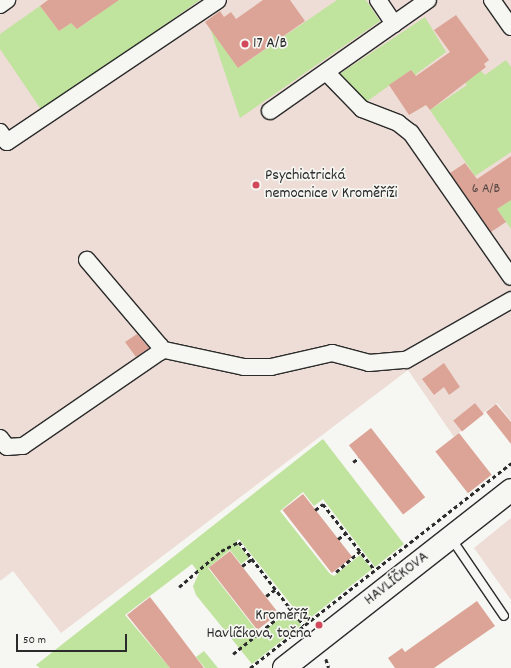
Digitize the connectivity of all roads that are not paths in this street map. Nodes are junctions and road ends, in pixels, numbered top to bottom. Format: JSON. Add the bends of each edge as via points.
{"nodes":[{"id":1,"x":7,"y":0,"type":"edge"},
{"id":2,"x":218,"y":0,"type":"edge"},
{"id":3,"x":378,"y":0,"type":"edge"},
{"id":4,"x":428,"y":0,"type":"edge"},
{"id":5,"x":492,"y":0,"type":"edge"},
{"id":6,"x":0,"y":5,"type":"edge"},
{"id":7,"x":394,"y":24,"type":"junction"},
{"id":8,"x":511,"y":27,"type":"edge"},
{"id":9,"x":326,"y":72,"type":"junction"},
{"id":10,"x":270,"y":111,"type":"dead end"},
{"id":11,"x":2,"y":140,"type":"edge"},
{"id":12,"x":87,"y":260,"type":"dead end"},
{"id":13,"x":511,"y":277,"type":"edge"},
{"id":14,"x":511,"y":300,"type":"edge"},
{"id":15,"x":160,"y":348,"type":"junction"},
{"id":16,"x":0,"y":438,"type":"edge"},
{"id":17,"x":511,"y":490,"type":"edge"},
{"id":18,"x":451,"y":538,"type":"junction"},
{"id":19,"x":504,"y":616,"type":"dead end"},
{"id":20,"x":284,"y":668,"type":"edge"}],
"edges":[{"from":1,"to":6,"type":"street"},
{"from":2,"to":11,"type":"street"},
{"from":3,"to":7,"type":"street"},
{"from":4,"to":7,"type":"street"},
{"from":5,"to":8,"type":"street"},
{"from":7,"to":9,"type":"street"},
{"from":9,"to":10,"type":"street"},
{"from":9,"to":13,"type":"street","via":[[362,109],[398,123],[411,133]]},
{"from":12,"to":15,"type":"street"},
{"from":14,"to":15,"type":"street","via":[[406,360],[369,363],[332,353],[271,367],[244,367]]},
{"from":15,"to":16,"type":"street","via":[[23,446],[7,447]]},
{"from":17,"to":18,"type":"street","name":"HAVLÍČKOVA"},
{"from":18,"to":19,"type":"lane"},
{"from":18,"to":20,"type":"street","name":"HAVLÍČKOVA"}]}
